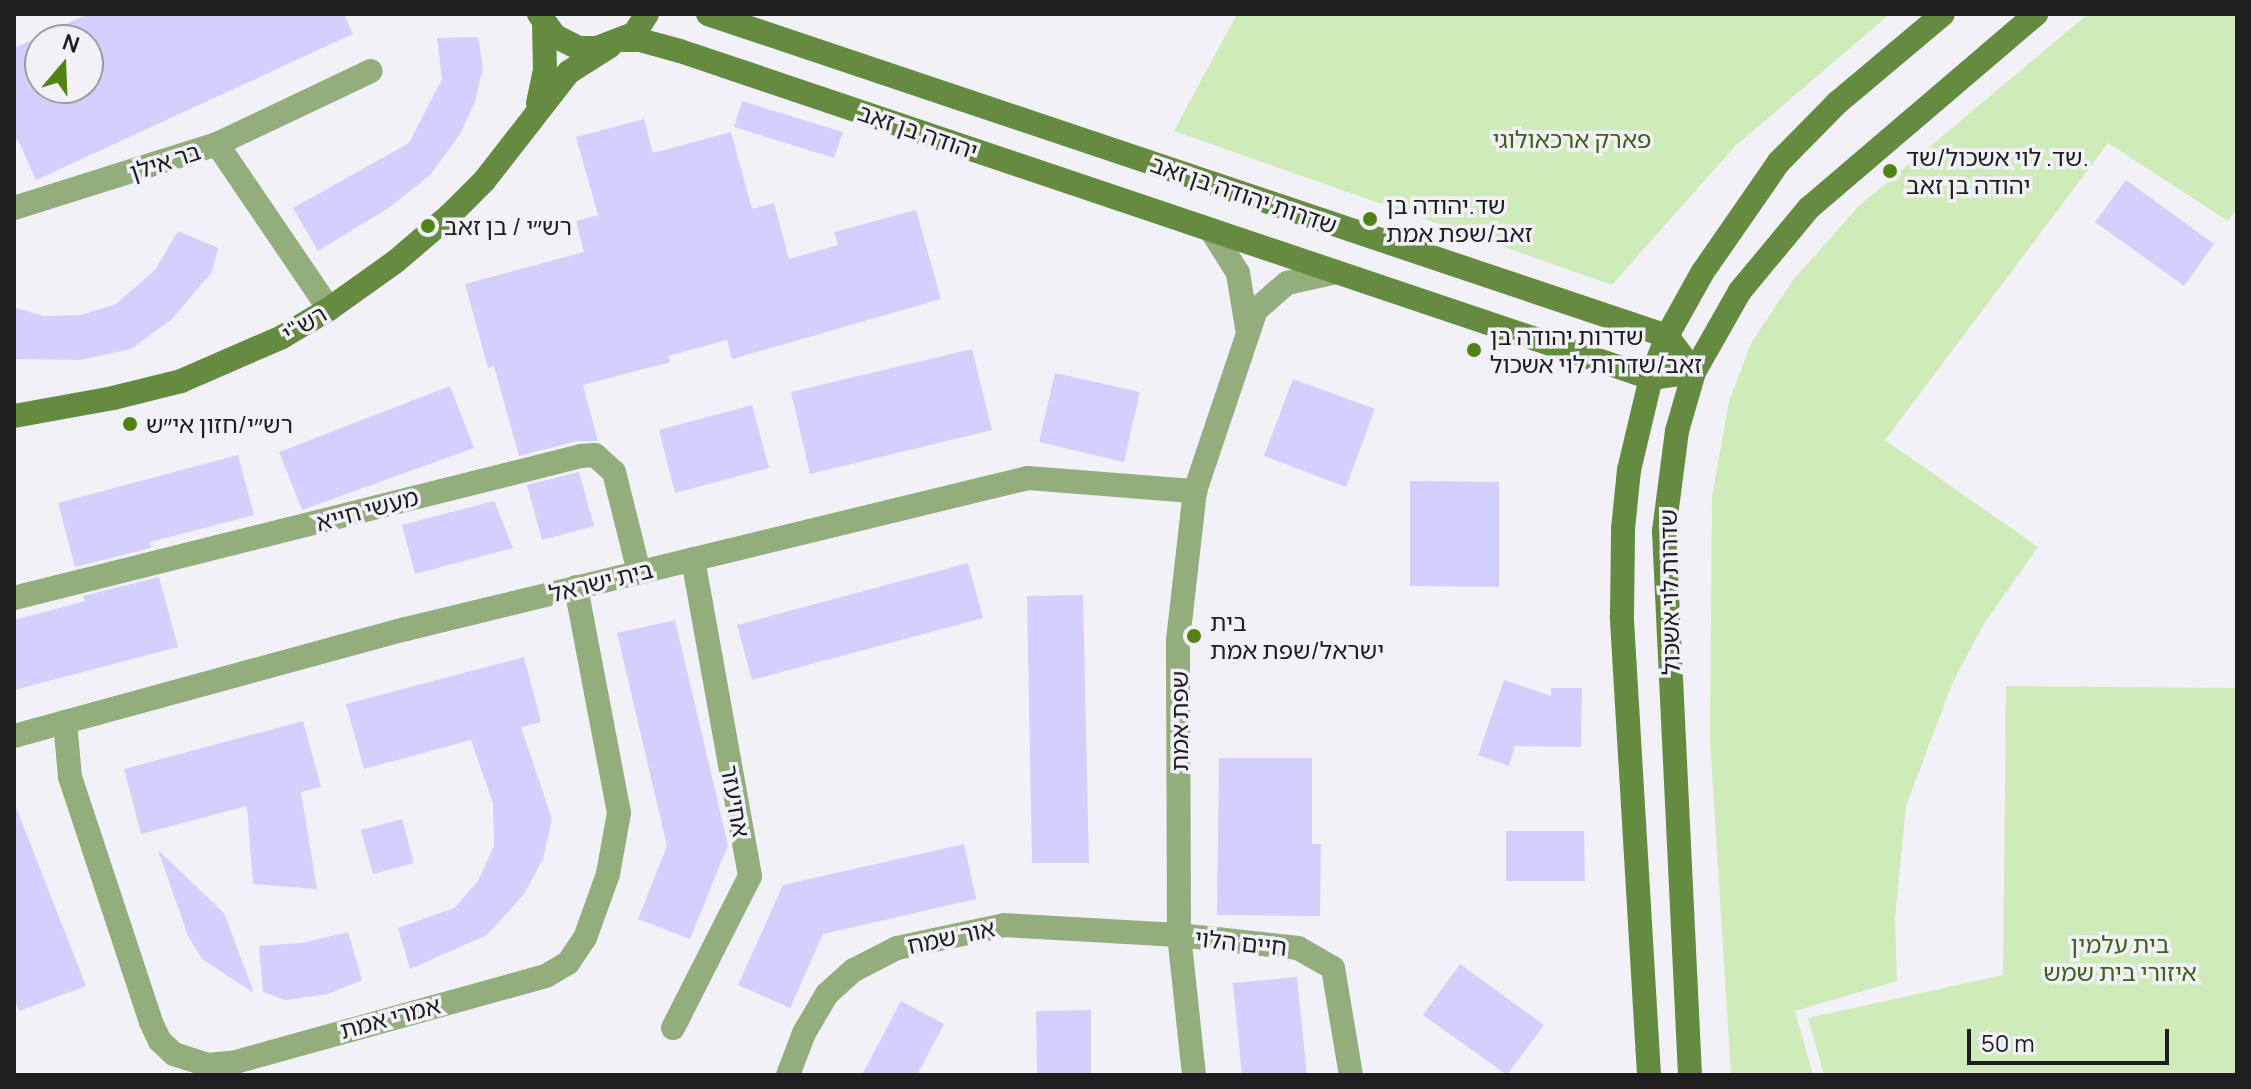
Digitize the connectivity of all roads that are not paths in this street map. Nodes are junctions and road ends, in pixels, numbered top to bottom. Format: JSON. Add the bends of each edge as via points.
{"nodes":[{"id":1,"x":647,"y":14,"type":"edge"},
{"id":2,"x":708,"y":14,"type":"edge"},
{"id":3,"x":1943,"y":14,"type":"edge"},
{"id":4,"x":2036,"y":14,"type":"edge"},
{"id":5,"x":540,"y":18,"type":"edge"},
{"id":6,"x":617,"y":43,"type":"junction"},
{"id":7,"x":371,"y":71,"type":"dead end"},
{"id":8,"x":530,"y":120,"type":"junction"},
{"id":9,"x":217,"y":144,"type":"junction"},
{"id":10,"x":14,"y":208,"type":"edge"},
{"id":11,"x":1211,"y":230,"type":"junction"},
{"id":12,"x":1337,"y":272,"type":"junction"},
{"id":13,"x":329,"y":309,"type":"junction"},
{"id":14,"x":1247,"y":328,"type":"junction"},
{"id":15,"x":1667,"y":336,"type":"junction"},
{"id":16,"x":1694,"y":372,"type":"junction"},
{"id":17,"x":1651,"y":378,"type":"junction"},
{"id":18,"x":14,"y":416,"type":"edge"},
{"id":19,"x":1195,"y":491,"type":"junction"},
{"id":20,"x":693,"y":559,"type":"junction"},
{"id":21,"x":639,"y":572,"type":"junction"},
{"id":22,"x":576,"y":587,"type":"junction"},
{"id":23,"x":14,"y":598,"type":"edge"},
{"id":24,"x":65,"y":722,"type":"junction"},
{"id":25,"x":14,"y":736,"type":"edge"},
{"id":26,"x":1179,"y":935,"type":"junction"},
{"id":27,"x":673,"y":1028,"type":"dead end"},
{"id":28,"x":788,"y":1075,"type":"edge"},
{"id":29,"x":1194,"y":1075,"type":"edge"},
{"id":30,"x":1351,"y":1075,"type":"edge"},
{"id":31,"x":1649,"y":1075,"type":"edge"},
{"id":32,"x":1690,"y":1075,"type":"edge"}],
"edges":[{"from":1,"to":6,"type":"main road","name":"רש\"י","via":[[642,25]]},
{"from":2,"to":15,"type":"main road","name":"שדרות יהודה בן זאב"},
{"from":3,"to":15,"type":"main road","name":"שדרות לוי אשכול","via":[[1837,103],[1779,162],[1720,243]]},
{"from":4,"to":16,"type":"main road","name":"שדרות לוי אשכול","via":[[1809,208],[1740,291]]},
{"from":5,"to":6,"type":"main road","name":"יהודה בן זאב","via":[[555,36],[579,48]]},
{"from":5,"to":8,"type":"main road","name":"רש\"י","via":[[544,82]]},
{"from":6,"to":8,"type":"main road","name":"רש\"י","via":[[569,72]]},
{"from":6,"to":11,"type":"main road","name":"יהודה בן זאב","via":[[640,40],[680,51]]},
{"from":7,"to":9,"type":"street"},
{"from":8,"to":13,"type":"main road","name":"רש\"י","via":[[484,181],[450,215]]},
{"from":9,"to":10,"type":"street","name":"בר אילן"},
{"from":9,"to":13,"type":"street","name":"בר אילן"},
{"from":11,"to":12,"type":"main road","name":"שדרות יהודה בן זאב"},
{"from":11,"to":14,"type":"street","name":"שפת אמת","via":[[1238,273]]},
{"from":12,"to":14,"type":"street","name":"שפת אמת","via":[[1287,283],[1256,310]]},
{"from":12,"to":17,"type":"main road","name":"שדרות יהודה בן זאב"},
{"from":13,"to":18,"type":"main road","name":"רש\"י","via":[[282,337],[181,381]]},
{"from":14,"to":19,"type":"street","name":"שפת אמת"},
{"from":15,"to":16,"type":"main road"},
{"from":15,"to":17,"type":"main road","name":"שדרות לוי אשכול"},
{"from":16,"to":17,"type":"main road","name":"שדרות יהודה בן זאב"},
{"from":16,"to":32,"type":"main road","name":"שדרות לוי אשכול","via":[[1677,431],[1664,531]]},
{"from":17,"to":31,"type":"main road","name":"שדרות לוי אשכול","via":[[1629,470],[1622,601]]},
{"from":19,"to":20,"type":"street","name":"בית ישראל","via":[[1028,478]]},
{"from":19,"to":26,"type":"street","name":"שפת אמת","via":[[1178,640]]},
{"from":20,"to":21,"type":"street","name":"בית ישראל"},
{"from":20,"to":27,"type":"street","name":"אחיעזר","via":[[750,876]]},
{"from":21,"to":22,"type":"street","name":"בית ישראל"},
{"from":21,"to":23,"type":"street","name":"מעשי חייא","via":[[614,472],[595,455]]},
{"from":22,"to":24,"type":"street","name":"בית ישראל"},
{"from":22,"to":24,"type":"street","name":"אמרי אמת","via":[[619,813],[608,874],[585,938],[568,963],[546,976],[232,1063],[192,1062],[174,1054],[155,1031],[70,777]]},
{"from":24,"to":25,"type":"street","name":"בית ישראל"},
{"from":26,"to":28,"type":"street","name":"אור שמח","via":[[1004,925],[897,948],[854,970],[827,994]]},
{"from":26,"to":29,"type":"street","name":"שפת אמת"},
{"from":26,"to":30,"type":"street","name":"חיים הלוי","via":[[1298,948],[1333,968]]}]}
